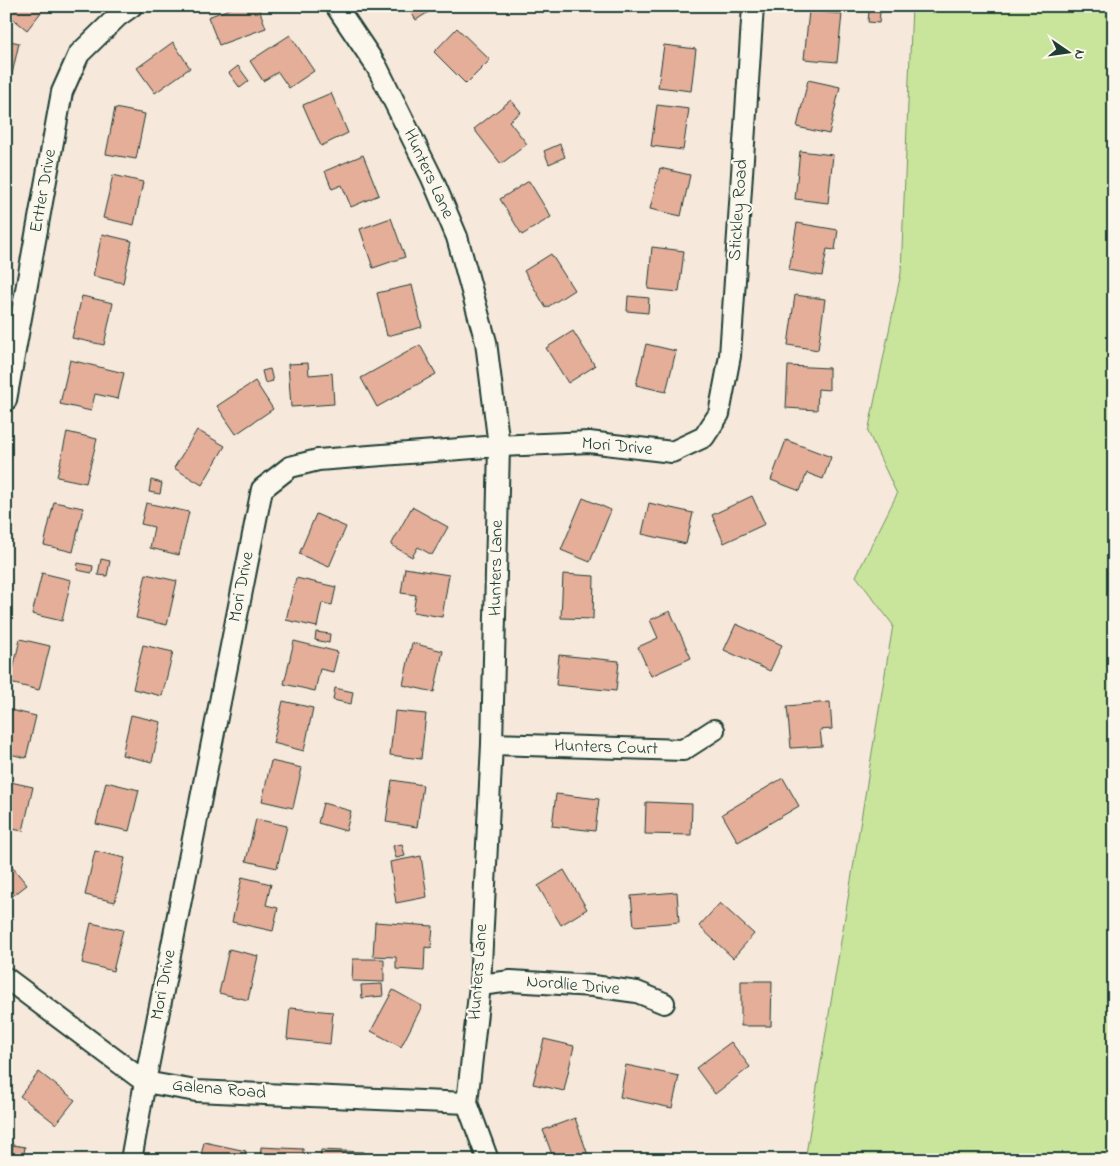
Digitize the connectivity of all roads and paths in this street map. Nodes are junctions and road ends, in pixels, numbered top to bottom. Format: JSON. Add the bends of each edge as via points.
{"nodes":[{"id":1,"x":132,"y":6,"type":"edge"},
{"id":2,"x":336,"y":6,"type":"edge"},
{"id":3,"x":753,"y":6,"type":"edge"},
{"id":4,"x":6,"y":400,"type":"edge"},
{"id":5,"x":719,"y":414,"type":"joint"},
{"id":6,"x":500,"y":446,"type":"junction"},
{"id":7,"x":714,"y":730,"type":"dead end"},
{"id":8,"x":492,"y":744,"type":"junction"},
{"id":9,"x":6,"y":978,"type":"edge"},
{"id":10,"x":480,"y":985,"type":"junction"},
{"id":11,"x":664,"y":1003,"type":"dead end"},
{"id":12,"x":145,"y":1082,"type":"junction"},
{"id":13,"x":467,"y":1103,"type":"junction"},
{"id":14,"x":131,"y":1160,"type":"edge"},
{"id":15,"x":488,"y":1160,"type":"edge"}],
"edges":[{"from":1,"to":4,"type":"street","name":"Ertter Drive","via":[[80,54],[62,92]]},
{"from":2,"to":6,"type":"street","name":"Hunters Lane","via":[[376,66],[432,178],[457,237],[486,342]]},
{"from":3,"to":5,"type":"street","name":"Stickley Road","via":[[730,356]]},
{"from":5,"to":6,"type":"street","name":"Mori Drive","via":[[704,437],[672,452],[590,442]]},
{"from":6,"to":8,"type":"street","name":"Hunters Lane"},
{"from":6,"to":12,"type":"street","name":"Mori Drive","via":[[318,460],[290,467],[262,489]]},
{"from":7,"to":8,"type":"street","name":"Hunters Court","via":[[683,750]]},
{"from":8,"to":10,"type":"street","name":"Hunters Lane"},
{"from":9,"to":12,"type":"street","name":"Galena Road"},
{"from":10,"to":11,"type":"street","name":"Nordlie Drive","via":[[511,981],[593,986],[637,992]]},
{"from":10,"to":13,"type":"street","name":"Hunters Lane"},
{"from":12,"to":13,"type":"street","name":"Galena Road","via":[[196,1091]]},
{"from":12,"to":14,"type":"street","name":"Mori Drive"},
{"from":13,"to":15,"type":"street","name":"Hunters Lane"}]}
